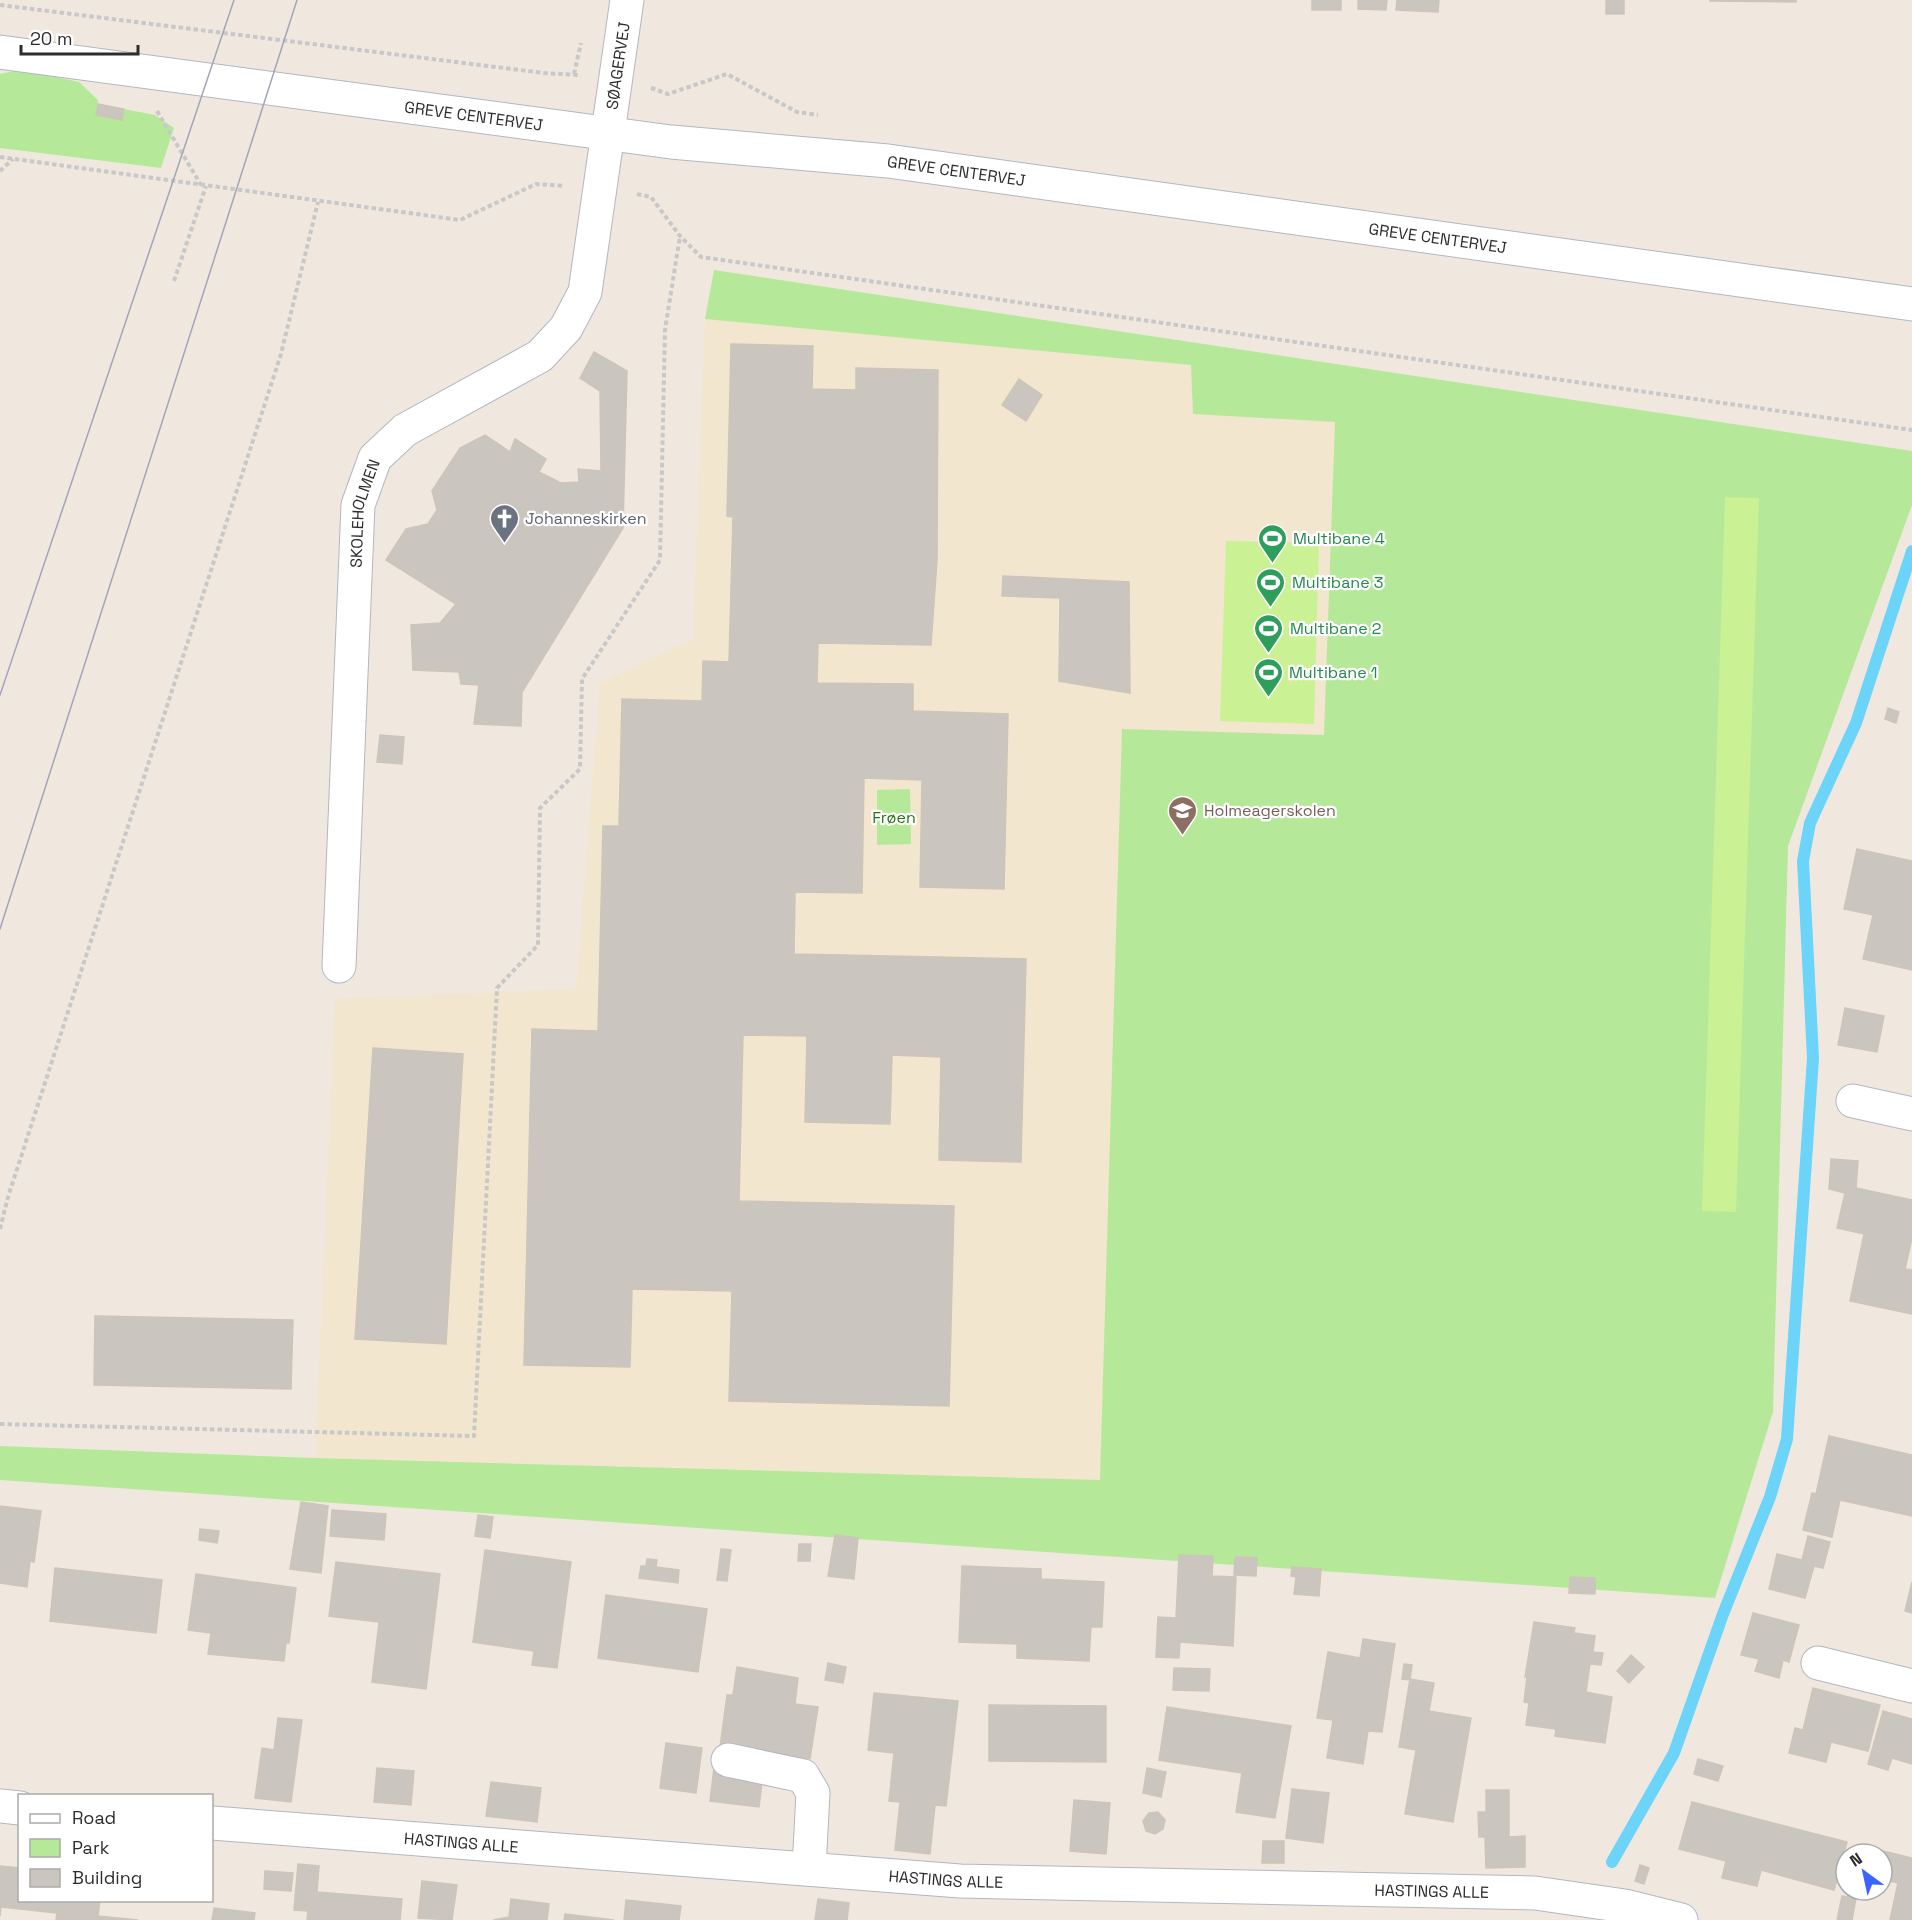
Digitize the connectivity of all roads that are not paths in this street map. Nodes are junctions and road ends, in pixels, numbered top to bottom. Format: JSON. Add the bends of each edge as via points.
{"nodes":[{"id":1,"x":627,"y":0,"type":"edge"},
{"id":2,"x":0,"y":52,"type":"edge"},
{"id":3,"x":609,"y":133,"type":"junction"},
{"id":4,"x":1912,"y":304,"type":"edge"},
{"id":5,"x":339,"y":966,"type":"dead end"},
{"id":6,"x":1853,"y":1101,"type":"dead end"},
{"id":7,"x":1912,"y":1114,"type":"edge"},
{"id":8,"x":1818,"y":1663,"type":"dead end"},
{"id":9,"x":1912,"y":1686,"type":"edge"},
{"id":10,"x":728,"y":1760,"type":"dead end"},
{"id":11,"x":0,"y":1806,"type":"edge"},
{"id":12,"x":18,"y":1808,"type":"edge"},
{"id":13,"x":213,"y":1823,"type":"edge"},
{"id":14,"x":809,"y":1869,"type":"junction"},
{"id":15,"x":1682,"y":1920,"type":"edge"}],
"edges":[{"from":1,"to":3,"type":"street","name":"SØAGERVEJ"},
{"from":2,"to":3,"type":"street","name":"GREVE CENTERVEJ"},
{"from":3,"to":4,"type":"street","name":"GREVE CENTERVEJ","via":[[888,161]]},
{"from":3,"to":5,"type":"street","name":"SKOLEHOLMEN","via":[[585,292],[566,328],[540,356],[405,430],[375,458],[358,506]]},
{"from":6,"to":7,"type":"street"},
{"from":8,"to":9,"type":"street"},
{"from":10,"to":14,"type":"street","via":[[803,1776],[813,1793]]},
{"from":11,"to":12,"type":"street"},
{"from":13,"to":14,"type":"street","name":"HASTINGS ALLE"},
{"from":14,"to":15,"type":"street","name":"HASTINGS ALLE","via":[[960,1881],[1535,1893],[1625,1906]]}]}
